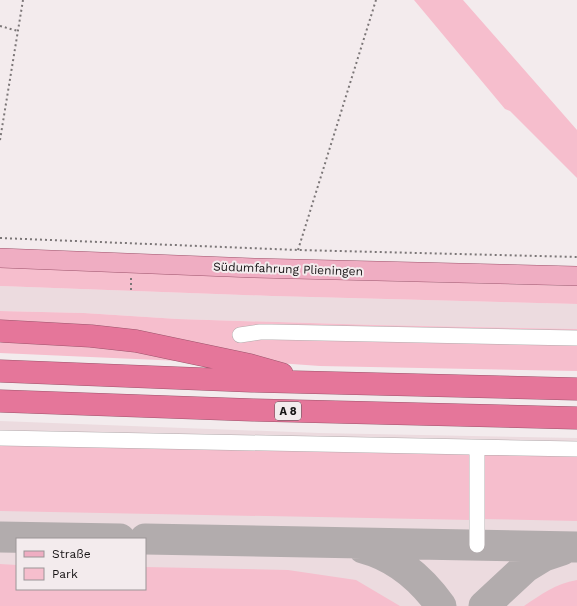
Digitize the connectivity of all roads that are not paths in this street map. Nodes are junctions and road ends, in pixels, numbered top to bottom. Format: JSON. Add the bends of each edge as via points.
{"nodes":[{"id":1,"x":0,"y":258,"type":"edge"},
{"id":2,"x":577,"y":276,"type":"edge"},
{"id":3,"x":0,"y":331,"type":"edge"},
{"id":4,"x":240,"y":335,"type":"dead end"},
{"id":5,"x":577,"y":338,"type":"edge"},
{"id":6,"x":0,"y":371,"type":"edge"},
{"id":7,"x":314,"y":383,"type":"junction"},
{"id":8,"x":577,"y":389,"type":"edge"},
{"id":9,"x":0,"y":401,"type":"edge"},
{"id":10,"x":577,"y":418,"type":"edge"},
{"id":11,"x":0,"y":438,"type":"edge"},
{"id":12,"x":477,"y":448,"type":"junction"},
{"id":13,"x":577,"y":449,"type":"edge"},
{"id":14,"x":477,"y":545,"type":"dead end"}],
"edges":[{"from":1,"to":2,"type":"main road","name":"Südumfahrung Plieningen","via":[[254,268]]},
{"from":3,"to":7,"type":"highway","via":[[136,341],[250,365]]},
{"from":4,"to":5,"type":"lane","via":[[272,332]]},
{"from":6,"to":7,"type":"highway"},
{"from":7,"to":8,"type":"highway"},
{"from":9,"to":10,"type":"highway","number":"A 8"},
{"from":11,"to":12,"type":"lane"},
{"from":12,"to":13,"type":"lane"},
{"from":12,"to":14,"type":"lane"}]}
